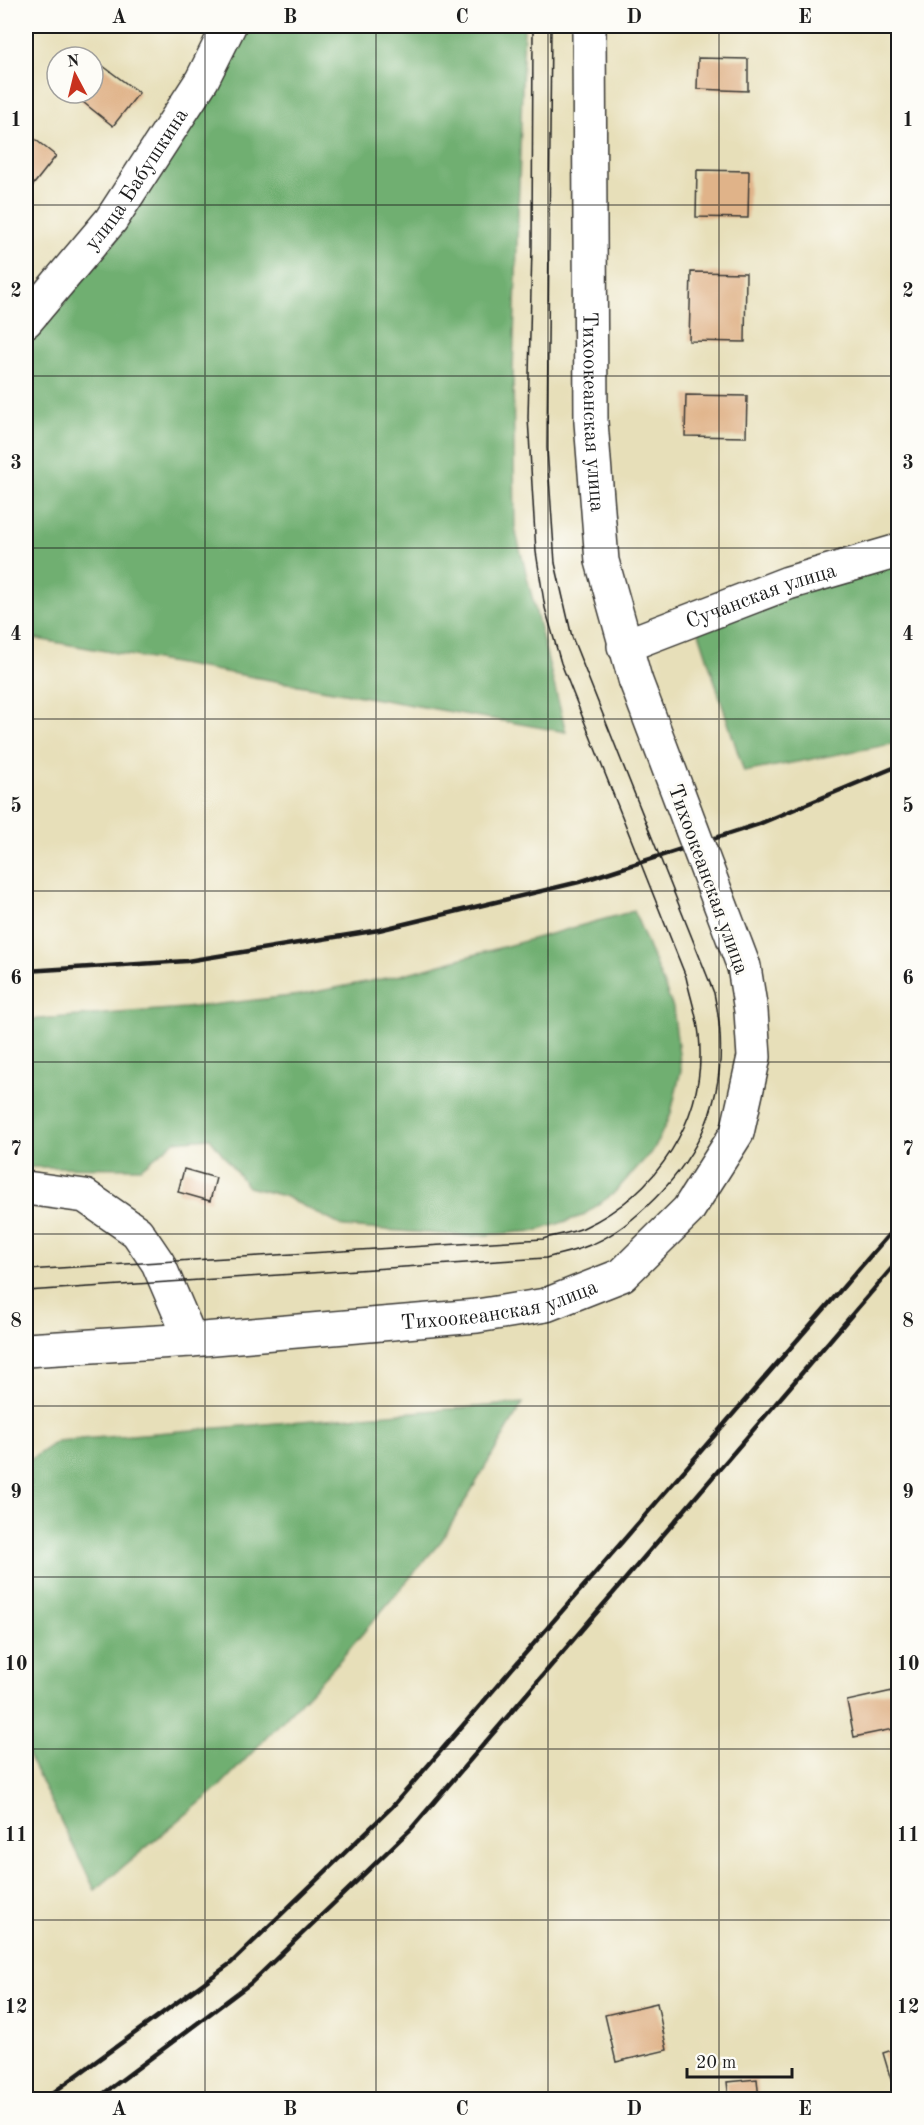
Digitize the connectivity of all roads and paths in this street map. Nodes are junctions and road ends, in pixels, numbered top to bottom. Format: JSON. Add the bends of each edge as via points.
{"nodes":[{"id":1,"x":229,"y":26,"type":"edge"},
{"id":2,"x":590,"y":26,"type":"edge"},
{"id":3,"x":26,"y":321,"type":"edge"},
{"id":4,"x":898,"y":551,"type":"edge"},
{"id":5,"x":624,"y":646,"type":"junction"},
{"id":6,"x":26,"y":1188,"type":"edge"},
{"id":7,"x":191,"y":1340,"type":"junction"},
{"id":8,"x":26,"y":1350,"type":"edge"}],
"edges":[{"from":1,"to":3,"type":"main road","name":"улица Бабушкина","via":[[202,80],[111,220]]},
{"from":2,"to":5,"type":"main road","name":"Тихоокеанская улица","via":[[591,422],[602,561]]},
{"from":4,"to":5,"type":"main road","name":"Сучанская улица","via":[[788,583]]},
{"from":5,"to":7,"type":"main road","name":"Тихоокеанская улица","bridge":true,"via":[[744,967],[754,1057],[737,1133],[688,1210],[622,1275],[546,1305],[477,1317]]},
{"from":6,"to":7,"type":"main road","via":[[85,1196],[138,1232],[158,1263]]},
{"from":7,"to":8,"type":"main road","name":"Тихоокеанская улица"}]}
